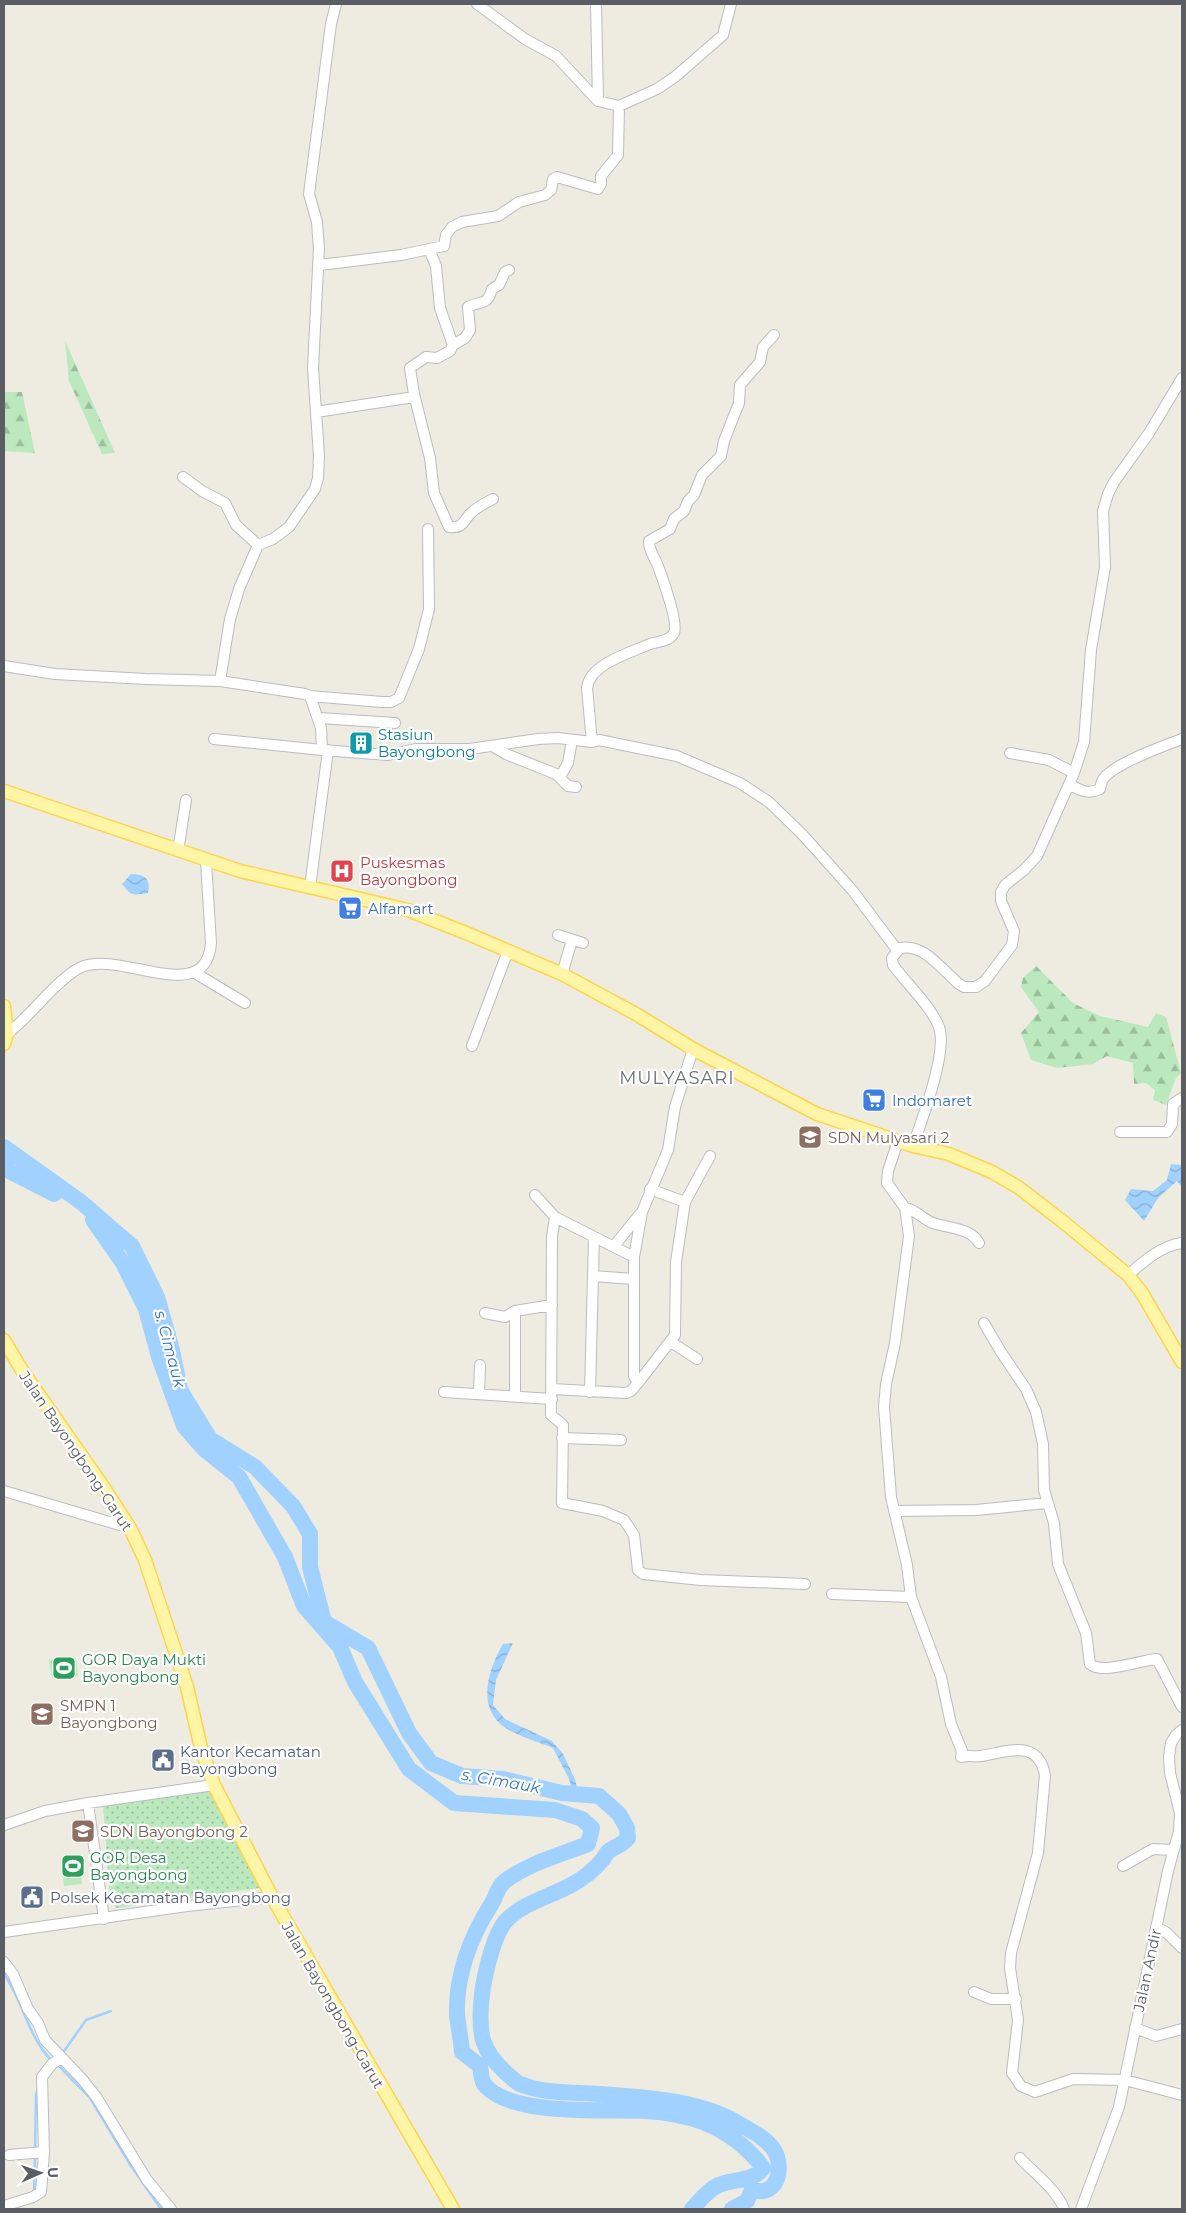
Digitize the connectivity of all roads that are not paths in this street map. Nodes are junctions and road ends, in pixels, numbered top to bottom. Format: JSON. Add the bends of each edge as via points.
{"nodes":[{"id":1,"x":336,"y":4,"type":"edge"},
{"id":2,"x":478,"y":4,"type":"edge"},
{"id":3,"x":596,"y":4,"type":"edge"},
{"id":4,"x":731,"y":4,"type":"edge"},
{"id":5,"x":598,"y":101,"type":"junction"},
{"id":6,"x":619,"y":106,"type":"junction"},
{"id":7,"x":429,"y":249,"type":"junction"},
{"id":8,"x":320,"y":265,"type":"junction"},
{"id":9,"x":508,"y":270,"type":"dead end"},
{"id":10,"x":774,"y":335,"type":"dead end"},
{"id":11,"x":453,"y":345,"type":"junction"},
{"id":12,"x":1182,"y":378,"type":"edge"},
{"id":13,"x":414,"y":397,"type":"junction"},
{"id":14,"x":316,"y":412,"type":"junction"},
{"id":15,"x":183,"y":477,"type":"dead end"},
{"id":16,"x":494,"y":499,"type":"dead end"},
{"id":17,"x":428,"y":529,"type":"dead end"},
{"id":18,"x":258,"y":545,"type":"junction"},
{"id":19,"x":4,"y":666,"type":"edge"},
{"id":20,"x":220,"y":681,"type":"junction"},
{"id":21,"x":310,"y":696,"type":"junction"},
{"id":22,"x":319,"y":718,"type":"junction"},
{"id":23,"x":395,"y":723,"type":"dead end"},
{"id":24,"x":214,"y":738,"type":"dead end"},
{"id":25,"x":1182,"y":739,"type":"edge"},
{"id":26,"x":572,"y":740,"type":"junction"},
{"id":27,"x":592,"y":742,"type":"junction"},
{"id":28,"x":494,"y":747,"type":"junction"},
{"id":29,"x":325,"y":750,"type":"junction"},
{"id":30,"x":1010,"y":753,"type":"dead end"},
{"id":31,"x":1074,"y":773,"type":"junction"},
{"id":32,"x":560,"y":777,"type":"junction"},
{"id":33,"x":1069,"y":784,"type":"junction"},
{"id":34,"x":576,"y":787,"type":"dead end"},
{"id":35,"x":4,"y":791,"type":"edge"},
{"id":36,"x":186,"y":800,"type":"dead end"},
{"id":37,"x":178,"y":851,"type":"junction"},
{"id":38,"x":206,"y":861,"type":"junction"},
{"id":39,"x":310,"y":887,"type":"junction"},
{"id":40,"x":558,"y":934,"type":"dead end"},
{"id":41,"x":572,"y":940,"type":"junction"},
{"id":42,"x":583,"y":943,"type":"dead end"},
{"id":43,"x":897,"y":950,"type":"junction"},
{"id":44,"x":508,"y":951,"type":"junction"},
{"id":45,"x":195,"y":973,"type":"junction"},
{"id":46,"x":562,"y":974,"type":"junction"},
{"id":47,"x":245,"y":1003,"type":"dead end"},
{"id":48,"x":4,"y":1006,"type":"edge"},
{"id":49,"x":6,"y":1039,"type":"edge"},
{"id":50,"x":472,"y":1046,"type":"dead end"},
{"id":51,"x":693,"y":1049,"type":"junction"},
{"id":52,"x":1182,"y":1098,"type":"edge"},
{"id":53,"x":1120,"y":1132,"type":"dead end"},
{"id":54,"x":898,"y":1141,"type":"junction"},
{"id":55,"x":913,"y":1146,"type":"junction"},
{"id":56,"x":710,"y":1156,"type":"dead end"},
{"id":57,"x":650,"y":1189,"type":"junction"},
{"id":58,"x":535,"y":1195,"type":"dead end"},
{"id":59,"x":685,"y":1202,"type":"junction"},
{"id":60,"x":905,"y":1208,"type":"junction"},
{"id":61,"x":642,"y":1212,"type":"junction"},
{"id":62,"x":555,"y":1216,"type":"junction"},
{"id":63,"x":594,"y":1236,"type":"junction"},
{"id":64,"x":979,"y":1243,"type":"dead end"},
{"id":65,"x":1182,"y":1243,"type":"edge"},
{"id":66,"x":614,"y":1246,"type":"junction"},
{"id":67,"x":634,"y":1257,"type":"junction"},
{"id":68,"x":1128,"y":1275,"type":"junction"},
{"id":69,"x":593,"y":1276,"type":"junction"},
{"id":70,"x":633,"y":1279,"type":"junction"},
{"id":71,"x":552,"y":1305,"type":"junction"},
{"id":72,"x":515,"y":1310,"type":"junction"},
{"id":73,"x":485,"y":1313,"type":"dead end"},
{"id":74,"x":984,"y":1322,"type":"dead end"},
{"id":75,"x":4,"y":1340,"type":"edge"},
{"id":76,"x":671,"y":1342,"type":"junction"},
{"id":77,"x":697,"y":1359,"type":"dead end"},
{"id":78,"x":1182,"y":1362,"type":"edge"},
{"id":79,"x":480,"y":1365,"type":"dead end"},
{"id":80,"x":638,"y":1383,"type":"junction"},
{"id":81,"x":444,"y":1392,"type":"dead end"},
{"id":82,"x":590,"y":1392,"type":"junction"},
{"id":83,"x":479,"y":1394,"type":"junction"},
{"id":84,"x":552,"y":1394,"type":"junction"},
{"id":85,"x":515,"y":1396,"type":"junction"},
{"id":86,"x":562,"y":1438,"type":"junction"},
{"id":87,"x":622,"y":1440,"type":"dead end"},
{"id":88,"x":4,"y":1491,"type":"edge"},
{"id":89,"x":1047,"y":1503,"type":"junction"},
{"id":90,"x":894,"y":1511,"type":"junction"},
{"id":91,"x":130,"y":1528,"type":"junction"},
{"id":92,"x":805,"y":1584,"type":"dead end"},
{"id":93,"x":832,"y":1594,"type":"dead end"},
{"id":94,"x":911,"y":1597,"type":"junction"},
{"id":95,"x":1182,"y":1707,"type":"edge"},
{"id":96,"x":1182,"y":1730,"type":"edge"},
{"id":97,"x":214,"y":1785,"type":"junction"},
{"id":98,"x":88,"y":1803,"type":"junction"},
{"id":99,"x":4,"y":1825,"type":"edge"},
{"id":100,"x":1172,"y":1850,"type":"junction"},
{"id":101,"x":1123,"y":1866,"type":"dead end"},
{"id":102,"x":272,"y":1897,"type":"junction"},
{"id":103,"x":104,"y":1919,"type":"junction"},
{"id":104,"x":1156,"y":1927,"type":"junction"},
{"id":105,"x":4,"y":1932,"type":"edge"},
{"id":106,"x":1182,"y":1948,"type":"edge"},
{"id":107,"x":4,"y":1962,"type":"edge"},
{"id":108,"x":974,"y":1992,"type":"dead end"},
{"id":109,"x":1016,"y":1999,"type":"junction"},
{"id":110,"x":1135,"y":2028,"type":"junction"},
{"id":111,"x":1182,"y":2029,"type":"edge"},
{"id":112,"x":57,"y":2058,"type":"junction"},
{"id":113,"x":1125,"y":2080,"type":"junction"},
{"id":114,"x":1182,"y":2095,"type":"edge"},
{"id":115,"x":44,"y":2152,"type":"junction"},
{"id":116,"x":9,"y":2155,"type":"dead end"},
{"id":117,"x":1020,"y":2158,"type":"dead end"},
{"id":118,"x":4,"y":2206,"type":"edge"},
{"id":119,"x":172,"y":2209,"type":"edge"},
{"id":120,"x":453,"y":2209,"type":"edge"},
{"id":121,"x":1064,"y":2209,"type":"edge"},
{"id":122,"x":1081,"y":2209,"type":"edge"}],
"edges":[{"from":1,"to":8,"type":"street","via":[[308,194],[316,222]]},
{"from":2,"to":5,"type":"street","via":[[525,39],[556,56]]},
{"from":3,"to":5,"type":"street"},
{"from":4,"to":6,"type":"street","via":[[720,40],[657,89]]},
{"from":5,"to":6,"type":"street"},
{"from":6,"to":7,"type":"street","via":[[618,155],[601,176],[598,188],[555,178],[551,190],[545,195],[519,202],[498,216],[457,224],[448,232],[444,246]]},
{"from":7,"to":8,"type":"street"},
{"from":7,"to":11,"type":"street","via":[[436,266],[440,308]]},
{"from":8,"to":14,"type":"street","via":[[313,367]]},
{"from":9,"to":11,"type":"street","via":[[500,284],[492,289],[490,298],[468,307],[469,332],[462,341]]},
{"from":10,"to":27,"type":"street","via":[[763,347],[760,362],[740,385],[739,403],[721,456],[702,475],[694,495],[670,529],[649,541],[672,612],[674,634],[662,642],[625,653],[588,681]]},
{"from":11,"to":13,"type":"street","via":[[450,351],[437,358],[426,357],[410,368]]},
{"from":12,"to":31,"type":"street","via":[[1114,482],[1103,511],[1105,567],[1090,650],[1084,742]]},
{"from":13,"to":14,"type":"street"},
{"from":13,"to":16,"type":"street","via":[[430,458],[434,492],[449,527],[465,523],[469,515]]},
{"from":14,"to":18,"type":"street","via":[[319,465],[315,489],[286,531]]},
{"from":15,"to":18,"type":"street","via":[[226,502],[236,526]]},
{"from":17,"to":21,"type":"street","via":[[429,609],[419,649],[399,698],[382,702]]},
{"from":18,"to":20,"type":"street","via":[[230,619]]},
{"from":19,"to":20,"type":"street","via":[[55,674]]},
{"from":20,"to":21,"type":"street"},
{"from":21,"to":22,"type":"street"},
{"from":22,"to":23,"type":"street"},
{"from":22,"to":29,"type":"street"},
{"from":24,"to":29,"type":"street"},
{"from":25,"to":33,"type":"street","via":[[1153,749],[1120,767],[1105,777],[1095,792]]},
{"from":26,"to":27,"type":"street"},
{"from":26,"to":28,"type":"street","via":[[538,739]]},
{"from":26,"to":32,"type":"street","via":[[568,763]]},
{"from":27,"to":43,"type":"street","via":[[598,740],[677,756],[740,783],[769,802],[853,891]]},
{"from":28,"to":29,"type":"street","via":[[416,749],[388,756]]},
{"from":28,"to":32,"type":"street"},
{"from":29,"to":39,"type":"street"},
{"from":30,"to":31,"type":"street","via":[[1049,760]]},
{"from":31,"to":33,"type":"street"},
{"from":32,"to":34,"type":"street","via":[[568,786]]},
{"from":33,"to":43,"type":"street","via":[[1037,856],[1001,892],[1001,901],[1014,931],[1013,938],[1006,955],[985,981],[976,987],[964,987],[928,955],[907,946]]},
{"from":35,"to":37,"type":"main road"},
{"from":36,"to":37,"type":"street"},
{"from":37,"to":38,"type":"main road"},
{"from":38,"to":39,"type":"main road"},
{"from":38,"to":45,"type":"street","via":[[210,956],[207,964]]},
{"from":39,"to":44,"type":"main road","via":[[408,910]]},
{"from":40,"to":41,"type":"street"},
{"from":41,"to":42,"type":"street"},
{"from":41,"to":46,"type":"street"},
{"from":43,"to":55,"type":"street","via":[[892,958],[893,965],[934,1017],[942,1039]]},
{"from":44,"to":46,"type":"main road"},
{"from":44,"to":50,"type":"street"},
{"from":45,"to":47,"type":"street"},
{"from":45,"to":49,"type":"street","via":[[172,975],[90,964],[72,972]]},
{"from":46,"to":51,"type":"main road"},
{"from":48,"to":49,"type":"main road"},
{"from":51,"to":54,"type":"main road","via":[[817,1114]]},
{"from":51,"to":57,"type":"street","via":[[675,1107],[668,1150]]},
{"from":52,"to":53,"type":"street","via":[[1173,1104],[1172,1124],[1168,1132]]},
{"from":54,"to":55,"type":"main road"},
{"from":54,"to":60,"type":"street","via":[[887,1182]]},
{"from":55,"to":68,"type":"main road","via":[[949,1154],[1004,1178]]},
{"from":56,"to":59,"type":"street"},
{"from":57,"to":59,"type":"street"},
{"from":57,"to":61,"type":"street"},
{"from":58,"to":62,"type":"street"},
{"from":59,"to":76,"type":"street","via":[[676,1262],[674,1335]]},
{"from":60,"to":64,"type":"street","via":[[912,1209],[932,1223],[974,1236]]},
{"from":60,"to":90,"type":"street","via":[[908,1236],[884,1407]]},
{"from":61,"to":66,"type":"street"},
{"from":61,"to":67,"type":"street"},
{"from":62,"to":63,"type":"street"},
{"from":62,"to":71,"type":"street"},
{"from":63,"to":66,"type":"street"},
{"from":63,"to":69,"type":"street"},
{"from":65,"to":68,"type":"street","via":[[1166,1247]]},
{"from":66,"to":67,"type":"street"},
{"from":67,"to":70,"type":"street"},
{"from":68,"to":78,"type":"main road"},
{"from":69,"to":70,"type":"street"},
{"from":69,"to":82,"type":"street"},
{"from":70,"to":80,"type":"street","via":[[634,1376]]},
{"from":71,"to":72,"type":"street"},
{"from":71,"to":84,"type":"street"},
{"from":72,"to":73,"type":"street","via":[[505,1317]]},
{"from":72,"to":85,"type":"street"},
{"from":74,"to":89,"type":"street","via":[[1026,1389],[1036,1412],[1043,1444]]},
{"from":75,"to":91,"type":"main road","name":"Jalan Bayongbong-Garut"},
{"from":76,"to":77,"type":"street"},
{"from":76,"to":80,"type":"street"},
{"from":79,"to":83,"type":"street"},
{"from":80,"to":82,"type":"street","via":[[626,1393]]},
{"from":81,"to":83,"type":"street"},
{"from":82,"to":84,"type":"street"},
{"from":83,"to":85,"type":"street"},
{"from":84,"to":85,"type":"street"},
{"from":84,"to":86,"type":"street","via":[[551,1415],[563,1425]]},
{"from":86,"to":87,"type":"street"},
{"from":86,"to":92,"type":"street","via":[[562,1503],[603,1511],[624,1520],[634,1535],[640,1572],[701,1580]]},
{"from":88,"to":91,"type":"street"},
{"from":89,"to":90,"type":"street","via":[[976,1510]]},
{"from":89,"to":95,"type":"street","via":[[1054,1523],[1058,1564],[1086,1634],[1090,1664],[1100,1668],[1157,1658]]},
{"from":90,"to":94,"type":"street"},
{"from":91,"to":97,"type":"main road","name":"Jalan Bayongbong-Garut","via":[[145,1560],[187,1687],[201,1748]]},
{"from":93,"to":94,"type":"street"},
{"from":94,"to":109,"type":"street","via":[[941,1677],[961,1757],[1026,1751],[1037,1756],[1043,1764],[1045,1775],[1038,1853],[1011,1953],[1010,1968]]},
{"from":96,"to":100,"type":"street","name":"Jalan Andir","via":[[1176,1735],[1169,1756],[1180,1813],[1179,1831]]},
{"from":97,"to":98,"type":"street"},
{"from":97,"to":102,"type":"main road","name":"Jalan Bayongbong-Garut"},
{"from":98,"to":99,"type":"street","via":[[45,1811]]},
{"from":98,"to":103,"type":"street"},
{"from":100,"to":101,"type":"street","via":[[1154,1849]]},
{"from":100,"to":104,"type":"street","name":"Jalan Andir"},
{"from":102,"to":103,"type":"street"},
{"from":102,"to":120,"type":"main road","name":"Jalan Bayongbong-Garut"},
{"from":103,"to":105,"type":"street"},
{"from":104,"to":106,"type":"street","via":[[1168,1933]]},
{"from":104,"to":110,"type":"street","name":"Jalan Andir"},
{"from":107,"to":112,"type":"street"},
{"from":108,"to":109,"type":"street","via":[[992,1999]]},
{"from":109,"to":113,"type":"street","via":[[1018,2020],[1011,2068],[1021,2086],[1035,2092],[1073,2079]]},
{"from":110,"to":111,"type":"street","via":[[1156,2036]]},
{"from":110,"to":113,"type":"street","name":"Jalan Andir"},
{"from":112,"to":115,"type":"street","via":[[42,2078]]},
{"from":112,"to":119,"type":"street","via":[[98,2098],[147,2180]]},
{"from":113,"to":114,"type":"street"},
{"from":113,"to":122,"type":"street","name":"Jalan Andir","via":[[1119,2107]]},
{"from":115,"to":116,"type":"street"},
{"from":115,"to":118,"type":"street","via":[[41,2192]]},
{"from":117,"to":121,"type":"street","via":[[1055,2192]]}]}
